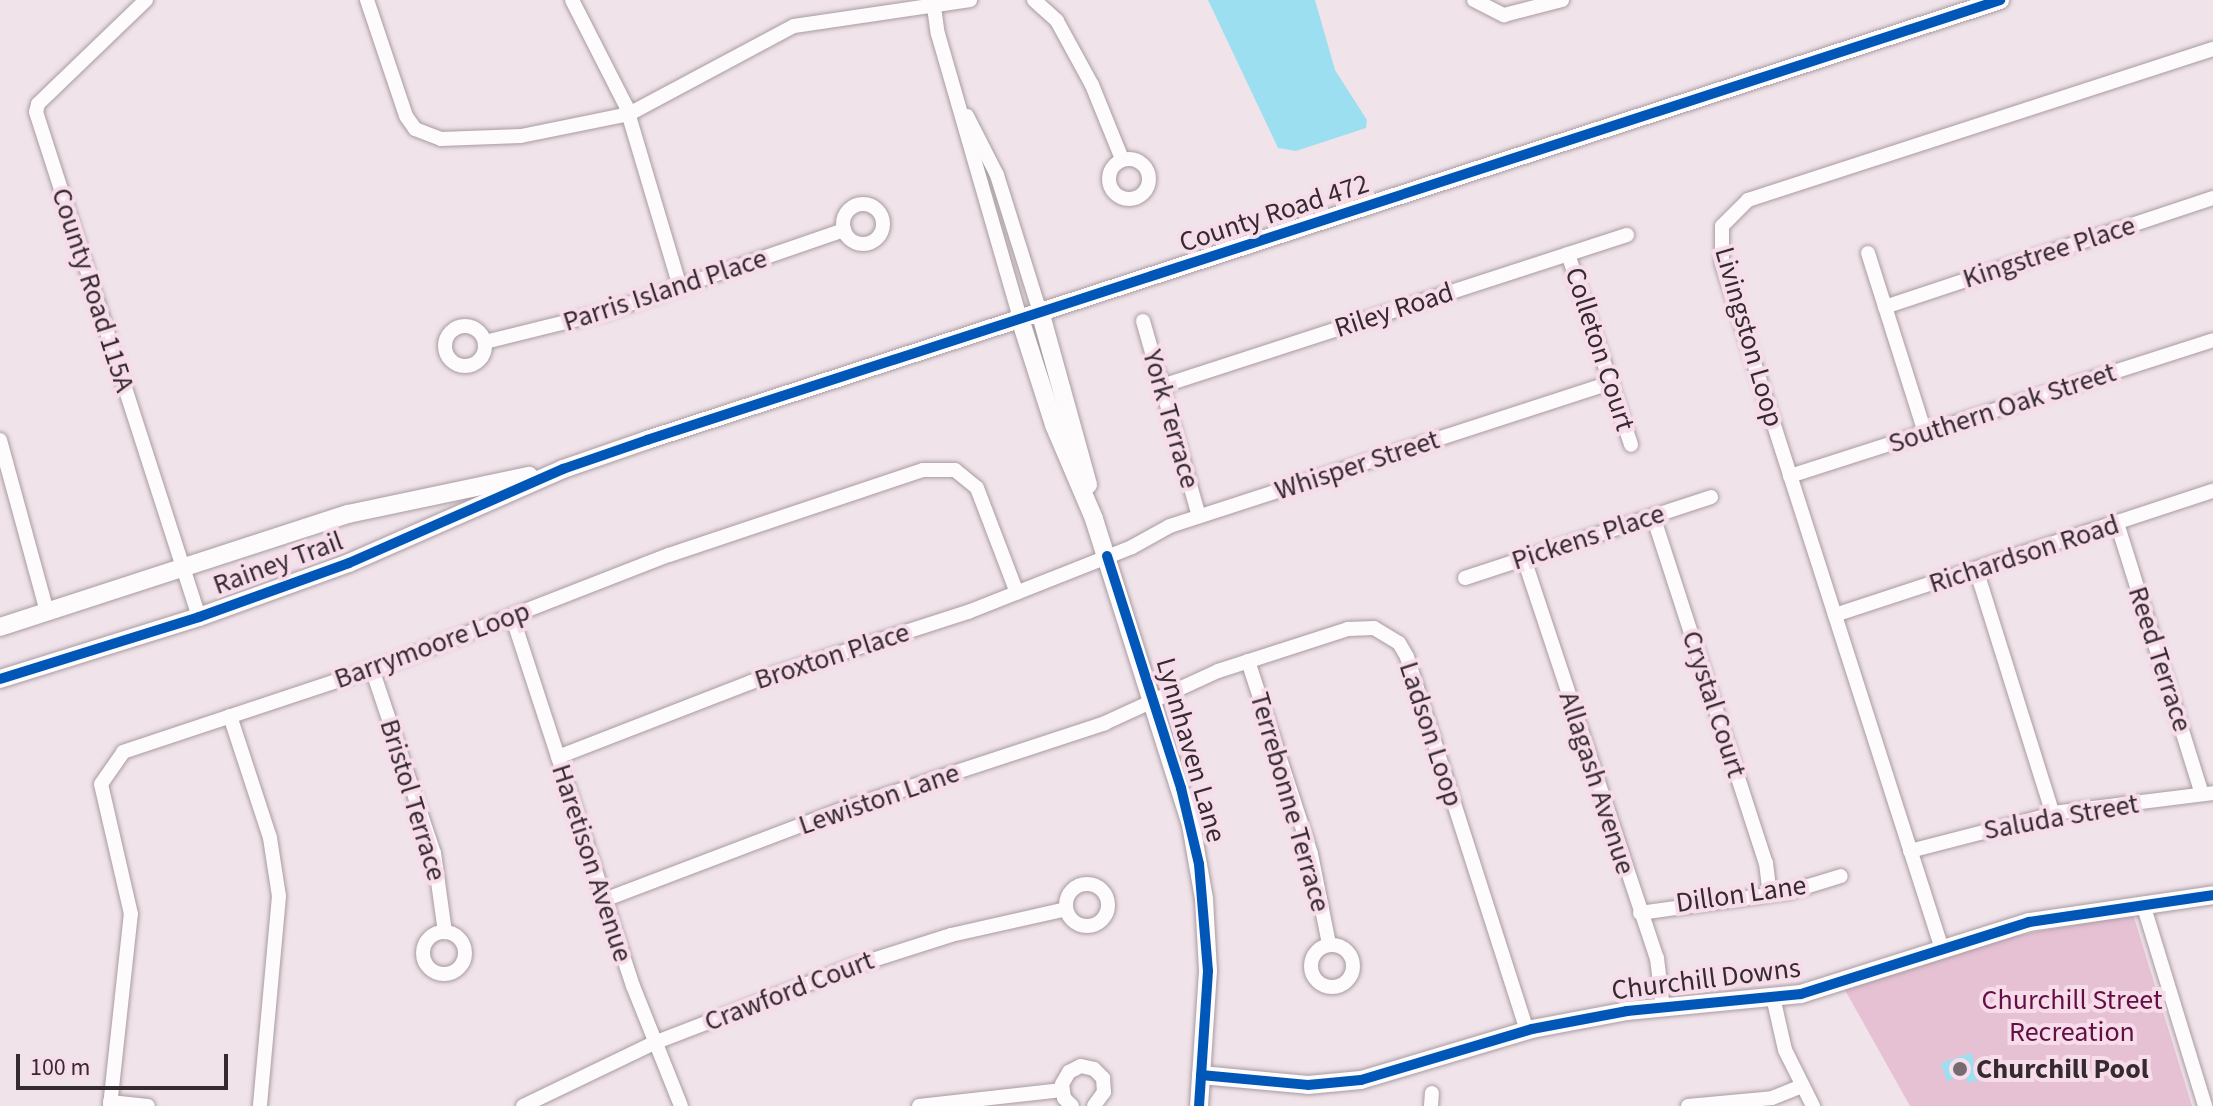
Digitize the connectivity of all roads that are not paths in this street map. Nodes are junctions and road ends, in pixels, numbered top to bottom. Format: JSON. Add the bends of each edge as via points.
{"nodes":[{"id":1,"x":146,"y":0,"type":"edge"},
{"id":2,"x":367,"y":0,"type":"edge"},
{"id":3,"x":572,"y":0,"type":"edge"},
{"id":4,"x":970,"y":0,"type":"edge"},
{"id":5,"x":1034,"y":0,"type":"edge"},
{"id":6,"x":1474,"y":0,"type":"edge"},
{"id":7,"x":1562,"y":0,"type":"edge"},
{"id":8,"x":2000,"y":0,"type":"edge"},
{"id":9,"x":933,"y":3,"type":"edge"},
{"id":10,"x":2213,"y":49,"type":"edge"},
{"id":11,"x":957,"y":99,"type":"junction"},
{"id":12,"x":629,"y":114,"type":"junction"},
{"id":13,"x":1122,"y":159,"type":"dead end"},
{"id":14,"x":2213,"y":198,"type":"edge"},
{"id":15,"x":844,"y":230,"type":"dead end"},
{"id":16,"x":1627,"y":235,"type":"dead end"},
{"id":17,"x":1868,"y":253,"type":"dead end"},
{"id":18,"x":1568,"y":254,"type":"junction"},
{"id":19,"x":680,"y":287,"type":"junction"},
{"id":20,"x":1885,"y":307,"type":"junction"},
{"id":21,"x":1041,"y":315,"type":"junction"},
{"id":22,"x":1143,"y":321,"type":"dead end"},
{"id":23,"x":1021,"y":322,"type":"junction"},
{"id":24,"x":2213,"y":340,"type":"edge"},
{"id":25,"x":485,"y":342,"type":"dead end"},
{"id":26,"x":1611,"y":383,"type":"junction"},
{"id":27,"x":1162,"y":386,"type":"junction"},
{"id":28,"x":1925,"y":433,"type":"junction"},
{"id":29,"x":0,"y":440,"type":"edge"},
{"id":30,"x":1631,"y":445,"type":"dead end"},
{"id":31,"x":563,"y":469,"type":"junction"},
{"id":32,"x":1790,"y":476,"type":"junction"},
{"id":33,"x":2213,"y":491,"type":"edge"},
{"id":34,"x":1711,"y":497,"type":"dead end"},
{"id":35,"x":1199,"y":516,"type":"junction"},
{"id":36,"x":1653,"y":516,"type":"junction"},
{"id":37,"x":1094,"y":519,"type":"junction"},
{"id":38,"x":2117,"y":523,"type":"junction"},
{"id":39,"x":1107,"y":556,"type":"junction"},
{"id":40,"x":1524,"y":559,"type":"junction"},
{"id":41,"x":183,"y":569,"type":"junction"},
{"id":42,"x":1976,"y":569,"type":"junction"},
{"id":43,"x":1465,"y":578,"type":"dead end"},
{"id":44,"x":1017,"y":593,"type":"junction"},
{"id":45,"x":47,"y":612,"type":"junction"},
{"id":46,"x":1835,"y":615,"type":"junction"},
{"id":47,"x":512,"y":616,"type":"junction"},
{"id":48,"x":199,"y":617,"type":"junction"},
{"id":49,"x":0,"y":627,"type":"edge"},
{"id":50,"x":1248,"y":661,"type":"junction"},
{"id":51,"x":372,"y":669,"type":"junction"},
{"id":52,"x":0,"y":679,"type":"edge"},
{"id":53,"x":1154,"y":703,"type":"junction"},
{"id":54,"x":230,"y":716,"type":"junction"},
{"id":55,"x":558,"y":757,"type":"junction"},
{"id":56,"x":2208,"y":794,"type":"edge"},
{"id":57,"x":2053,"y":814,"type":"junction"},
{"id":58,"x":1910,"y":851,"type":"junction"},
{"id":59,"x":1841,"y":876,"type":"dead end"},
{"id":60,"x":1770,"y":894,"type":"junction"},
{"id":61,"x":2213,"y":895,"type":"edge"},
{"id":62,"x":604,"y":900,"type":"junction"},
{"id":63,"x":2143,"y":904,"type":"junction"},
{"id":64,"x":1066,"y":909,"type":"dead end"},
{"id":65,"x":1640,"y":913,"type":"junction"},
{"id":66,"x":445,"y":932,"type":"dead end"},
{"id":67,"x":1329,"y":944,"type":"dead end"},
{"id":68,"x":1942,"y":949,"type":"junction"},
{"id":69,"x":1773,"y":997,"type":"junction"},
{"id":70,"x":1663,"y":1008,"type":"junction"},
{"id":71,"x":1527,"y":1030,"type":"junction"},
{"id":72,"x":654,"y":1043,"type":"junction"},
{"id":73,"x":1201,"y":1075,"type":"junction"},
{"id":74,"x":1801,"y":1086,"type":"junction"},
{"id":75,"x":1062,"y":1090,"type":"junction"},
{"id":76,"x":110,"y":1104,"type":"edge"},
{"id":77,"x":148,"y":1106,"type":"edge"},
{"id":78,"x":260,"y":1106,"type":"edge"},
{"id":79,"x":523,"y":1106,"type":"edge"},
{"id":80,"x":681,"y":1106,"type":"edge"},
{"id":81,"x":919,"y":1106,"type":"edge"},
{"id":82,"x":1072,"y":1106,"type":"edge"},
{"id":83,"x":1094,"y":1106,"type":"edge"},
{"id":84,"x":1199,"y":1106,"type":"edge"},
{"id":85,"x":1688,"y":1106,"type":"edge"},
{"id":86,"x":1813,"y":1106,"type":"edge"},
{"id":87,"x":2205,"y":1106,"type":"edge"}],
"edges":[{"from":1,"to":41,"type":"street","name":"County Road 115A","via":[[38,104],[36,112]]},
{"from":2,"to":12,"type":"street","via":[[406,116],[426,136],[521,136]]},
{"from":3,"to":12,"type":"street"},
{"from":4,"to":9,"type":"street"},
{"from":5,"to":13,"type":"street","via":[[1057,21],[1092,85]]},
{"from":6,"to":7,"type":"street","via":[[1504,15]]},
{"from":8,"to":21,"type":"street","name":"County Road 472"},
{"from":9,"to":11,"type":"street"},
{"from":9,"to":12,"type":"street","via":[[794,26]]},
{"from":10,"to":32,"type":"street","name":"Livingston Loop","via":[[1736,207],[1722,226],[1719,250]]},
{"from":11,"to":21,"type":"street","via":[[997,175]]},
{"from":11,"to":23,"type":"street"},
{"from":12,"to":19,"type":"street"},
{"from":14,"to":20,"type":"street","name":"Kingstree Place"},
{"from":15,"to":19,"type":"street","name":"Parris Island Place"},
{"from":16,"to":18,"type":"street","name":"Riley Road"},
{"from":17,"to":20,"type":"street"},
{"from":18,"to":26,"type":"street","name":"Colleton Court"},
{"from":18,"to":27,"type":"street","name":"Riley Road"},
{"from":19,"to":25,"type":"street","name":"Parris Island Place"},
{"from":20,"to":28,"type":"street"},
{"from":21,"to":23,"type":"street","name":"County Road 472"},
{"from":21,"to":37,"type":"street","name":"Lynnhaven Lane","via":[[1081,446]]},
{"from":22,"to":27,"type":"street","name":"York Terrace"},
{"from":23,"to":31,"type":"street","name":"County Road 472"},
{"from":23,"to":37,"type":"street","name":"Lynnhaven Lane","via":[[1054,425]]},
{"from":24,"to":28,"type":"street","name":"Southern Oak Street"},
{"from":26,"to":30,"type":"street","name":"Colleton Court"},
{"from":26,"to":35,"type":"street","name":"Whisper Street"},
{"from":27,"to":35,"type":"street","name":"York Terrace"},
{"from":28,"to":32,"type":"street","name":"Southern Oak Street"},
{"from":29,"to":45,"type":"street"},
{"from":31,"to":41,"type":"street","name":"Rainey Trail","via":[[348,514]]},
{"from":31,"to":48,"type":"street","name":"Rainey Trail","via":[[362,558]]},
{"from":32,"to":46,"type":"street","name":"Livingston Loop"},
{"from":33,"to":38,"type":"street","name":"Richardson Road"},
{"from":34,"to":36,"type":"street","name":"Pickens Place"},
{"from":35,"to":39,"type":"street","name":"Whisper Street"},
{"from":36,"to":40,"type":"street","name":"Pickens Place"},
{"from":36,"to":60,"type":"street","name":"Crystal Court","via":[[1766,863]]},
{"from":37,"to":39,"type":"street","name":"Lynnhaven Lane"},
{"from":38,"to":42,"type":"street","name":"Richardson Road"},
{"from":38,"to":56,"type":"street","name":"Reed Terrace"},
{"from":39,"to":44,"type":"street","name":"Broxton Place"},
{"from":39,"to":53,"type":"street","name":"Lynnhaven Lane"},
{"from":40,"to":43,"type":"street","name":"Pickens Place"},
{"from":40,"to":65,"type":"street","name":"Allagash Avenue"},
{"from":41,"to":45,"type":"street","name":"Rainey Trail"},
{"from":41,"to":48,"type":"street","name":"County Road 115A"},
{"from":42,"to":46,"type":"street","name":"Richardson Road"},
{"from":42,"to":57,"type":"street"},
{"from":44,"to":47,"type":"street","name":"Barrymoore Loop","via":[[977,488],[955,470],[940,468],[728,534]]},
{"from":44,"to":55,"type":"street","name":"Broxton Place","via":[[751,682]]},
{"from":45,"to":49,"type":"street","name":"Rainey Trail"},
{"from":46,"to":58,"type":"street","name":"Livingston Loop"},
{"from":47,"to":51,"type":"street","name":"Barrymoore Loop"},
{"from":47,"to":55,"type":"street","name":"Haretison Avenue"},
{"from":48,"to":52,"type":"street","name":"Rainey Trail"},
{"from":50,"to":53,"type":"street","name":"Ladson Loop"},
{"from":50,"to":67,"type":"street","name":"Terrebonne Terrace","via":[[1311,854]]},
{"from":50,"to":71,"type":"street","name":"Ladson Loop","via":[[1361,626],[1388,633],[1399,643]]},
{"from":51,"to":54,"type":"street","name":"Barrymoore Loop"},
{"from":51,"to":66,"type":"street","name":"Bristol Terrace","via":[[434,853]]},
{"from":53,"to":62,"type":"street","name":"Lewiston Lane","via":[[841,810]]},
{"from":53,"to":73,"type":"street","name":"Lynnhaven Lane","via":[[1191,825],[1204,899],[1208,971]]},
{"from":54,"to":76,"type":"street","name":"Barrymoore Loop","via":[[123,752],[101,784],[131,914]]},
{"from":54,"to":78,"type":"street","via":[[270,838],[279,896]]},
{"from":55,"to":62,"type":"street","name":"Haretison Avenue"},
{"from":56,"to":57,"type":"street","name":"Saluda Street"},
{"from":57,"to":58,"type":"street","name":"Saluda Street"},
{"from":58,"to":68,"type":"street","name":"Livingston Loop"},
{"from":59,"to":60,"type":"street","name":"Dillon Lane"},
{"from":60,"to":65,"type":"street","name":"Dillon Lane"},
{"from":61,"to":63,"type":"street","name":"Churchill Downs"},
{"from":62,"to":72,"type":"street","name":"Haretison Avenue"},
{"from":63,"to":68,"type":"street","name":"Churchill Downs","via":[[2029,922]]},
{"from":63,"to":87,"type":"street"},
{"from":64,"to":72,"type":"street","name":"Crawford Court","via":[[903,948]]},
{"from":65,"to":70,"type":"street","name":"Allagash Avenue","via":[[1662,976]]},
{"from":68,"to":69,"type":"street","name":"Churchill Downs","via":[[1828,987]]},
{"from":69,"to":70,"type":"street","name":"Churchill Downs"},
{"from":69,"to":74,"type":"street","via":[[1778,1028]]},
{"from":70,"to":71,"type":"street","name":"Churchill Downs"},
{"from":71,"to":73,"type":"street","name":"Churchill Downs","via":[[1338,1084]]},
{"from":72,"to":79,"type":"street","name":"Crawford Court"},
{"from":72,"to":80,"type":"street","name":"Haretison Avenue"},
{"from":73,"to":84,"type":"street","name":"Lynnhaven Lane"},
{"from":74,"to":85,"type":"street","via":[[1772,1098]]},
{"from":74,"to":86,"type":"street"},
{"from":75,"to":81,"type":"street"},
{"from":75,"to":82,"type":"street"},
{"from":75,"to":83,"type":"street","via":[[1064,1077],[1074,1068],[1094,1069],[1105,1085]]},
{"from":76,"to":77,"type":"street"}]}
